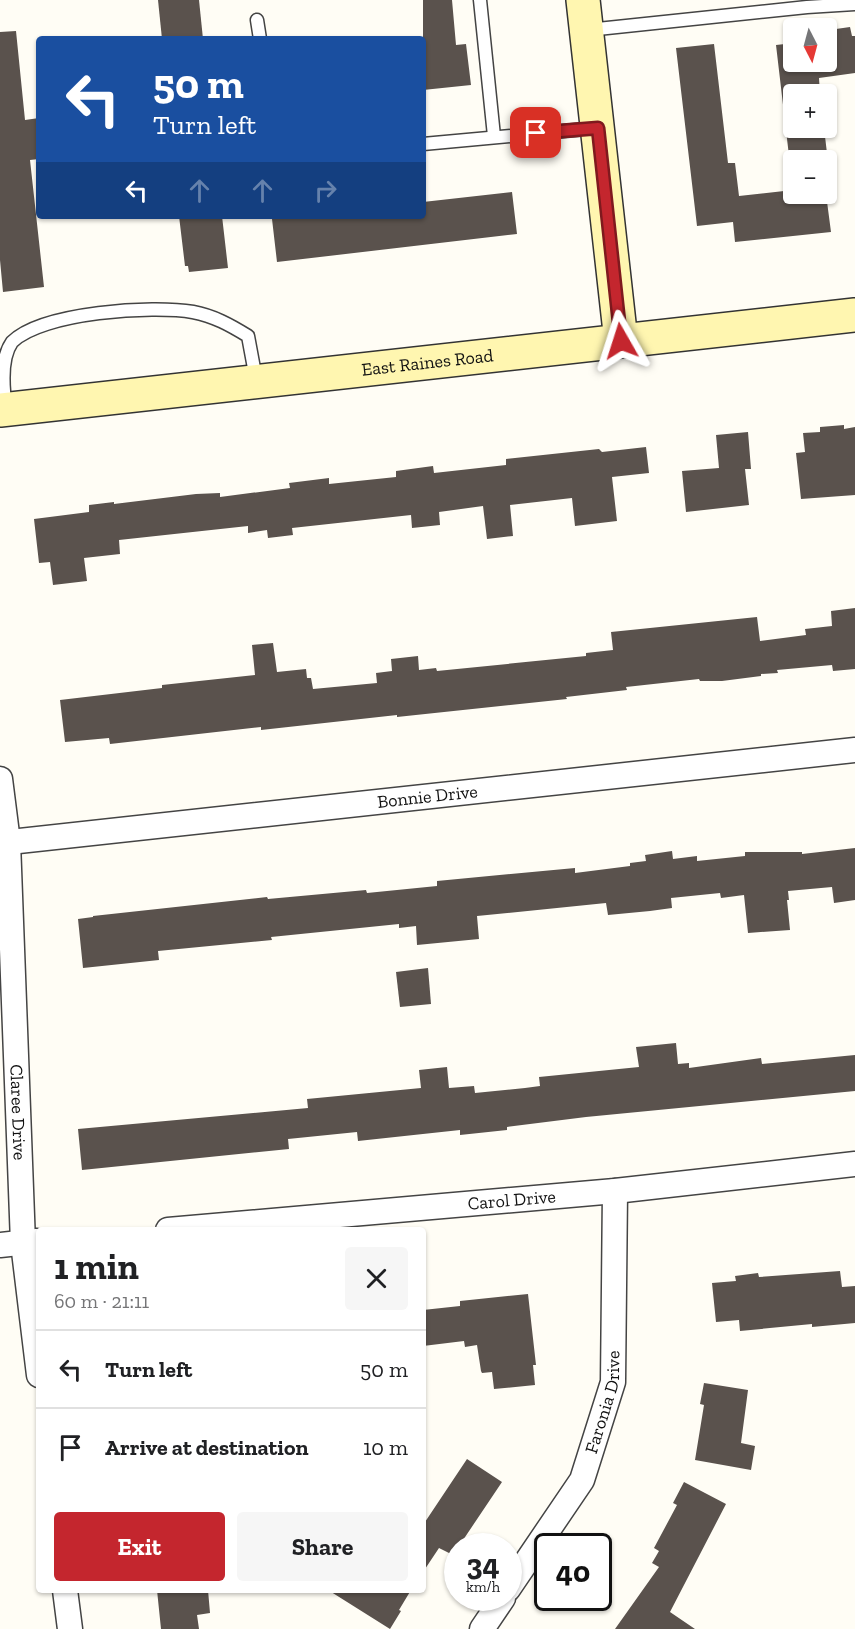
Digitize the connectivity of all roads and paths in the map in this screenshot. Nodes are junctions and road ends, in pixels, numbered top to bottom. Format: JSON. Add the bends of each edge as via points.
{"nodes":[{"id":1,"x":480,"y":0,"type":"edge"},
{"id":2,"x":855,"y":4,"type":"edge"},
{"id":3,"x":585,"y":15,"type":"edge"},
{"id":4,"x":257,"y":20,"type":"dead end"},
{"id":5,"x":260,"y":36,"type":"edge"},
{"id":6,"x":598,"y":128,"type":"junction"},
{"id":7,"x":494,"y":136,"type":"junction"},
{"id":8,"x":426,"y":144,"type":"edge"},
{"id":9,"x":855,"y":315,"type":"edge"},
{"id":10,"x":621,"y":341,"type":"junction"},
{"id":11,"x":256,"y":382,"type":"junction"},
{"id":12,"x":3,"y":410,"type":"edge"},
{"id":13,"x":855,"y":750,"type":"edge"},
{"id":14,"x":0,"y":779,"type":"edge"},
{"id":15,"x":4,"y":842,"type":"edge"},
{"id":16,"x":855,"y":1164,"type":"edge"},
{"id":17,"x":615,"y":1191,"type":"junction"},
{"id":18,"x":202,"y":1227,"type":"edge"},
{"id":19,"x":21,"y":1243,"type":"edge"},
{"id":20,"x":36,"y":1353,"type":"edge"},
{"id":21,"x":522,"y":1568,"type":"edge"},
{"id":22,"x":65,"y":1593,"type":"edge"},
{"id":23,"x":494,"y":1611,"type":"edge"},
{"id":24,"x":70,"y":1629,"type":"edge"},
{"id":25,"x":482,"y":1629,"type":"edge"}],
"edges":[{"from":1,"to":7,"type":"lane"},
{"from":2,"to":3,"type":"lane"},
{"from":3,"to":6,"type":"main road"},
{"from":4,"to":5,"type":"lane"},
{"from":6,"to":7,"type":"lane"},
{"from":6,"to":10,"type":"main road"},
{"from":7,"to":8,"type":"lane"},
{"from":9,"to":10,"type":"main road","name":"East Raines Road"},
{"from":10,"to":11,"type":"main road","name":"East Raines Road"},
{"from":11,"to":12,"type":"main road","name":"East Raines Road"},
{"from":11,"to":12,"type":"lane","via":[[248,336],[225,321],[193,312],[88,314],[31,328],[10,343],[2,364]]},
{"from":13,"to":15,"type":"street","name":"Bonnie Drive"},
{"from":14,"to":15,"type":"street","name":"Claree Drive"},
{"from":15,"to":19,"type":"street","name":"Claree Drive"},
{"from":16,"to":17,"type":"street","name":"Carol Drive"},
{"from":17,"to":18,"type":"street","name":"Carol Drive"},
{"from":17,"to":21,"type":"street","name":"Faronia Drive","via":[[613,1382],[582,1480]]},
{"from":19,"to":20,"type":"street","name":"Claree Drive"},
{"from":22,"to":24,"type":"street"},
{"from":23,"to":25,"type":"street"}]}
